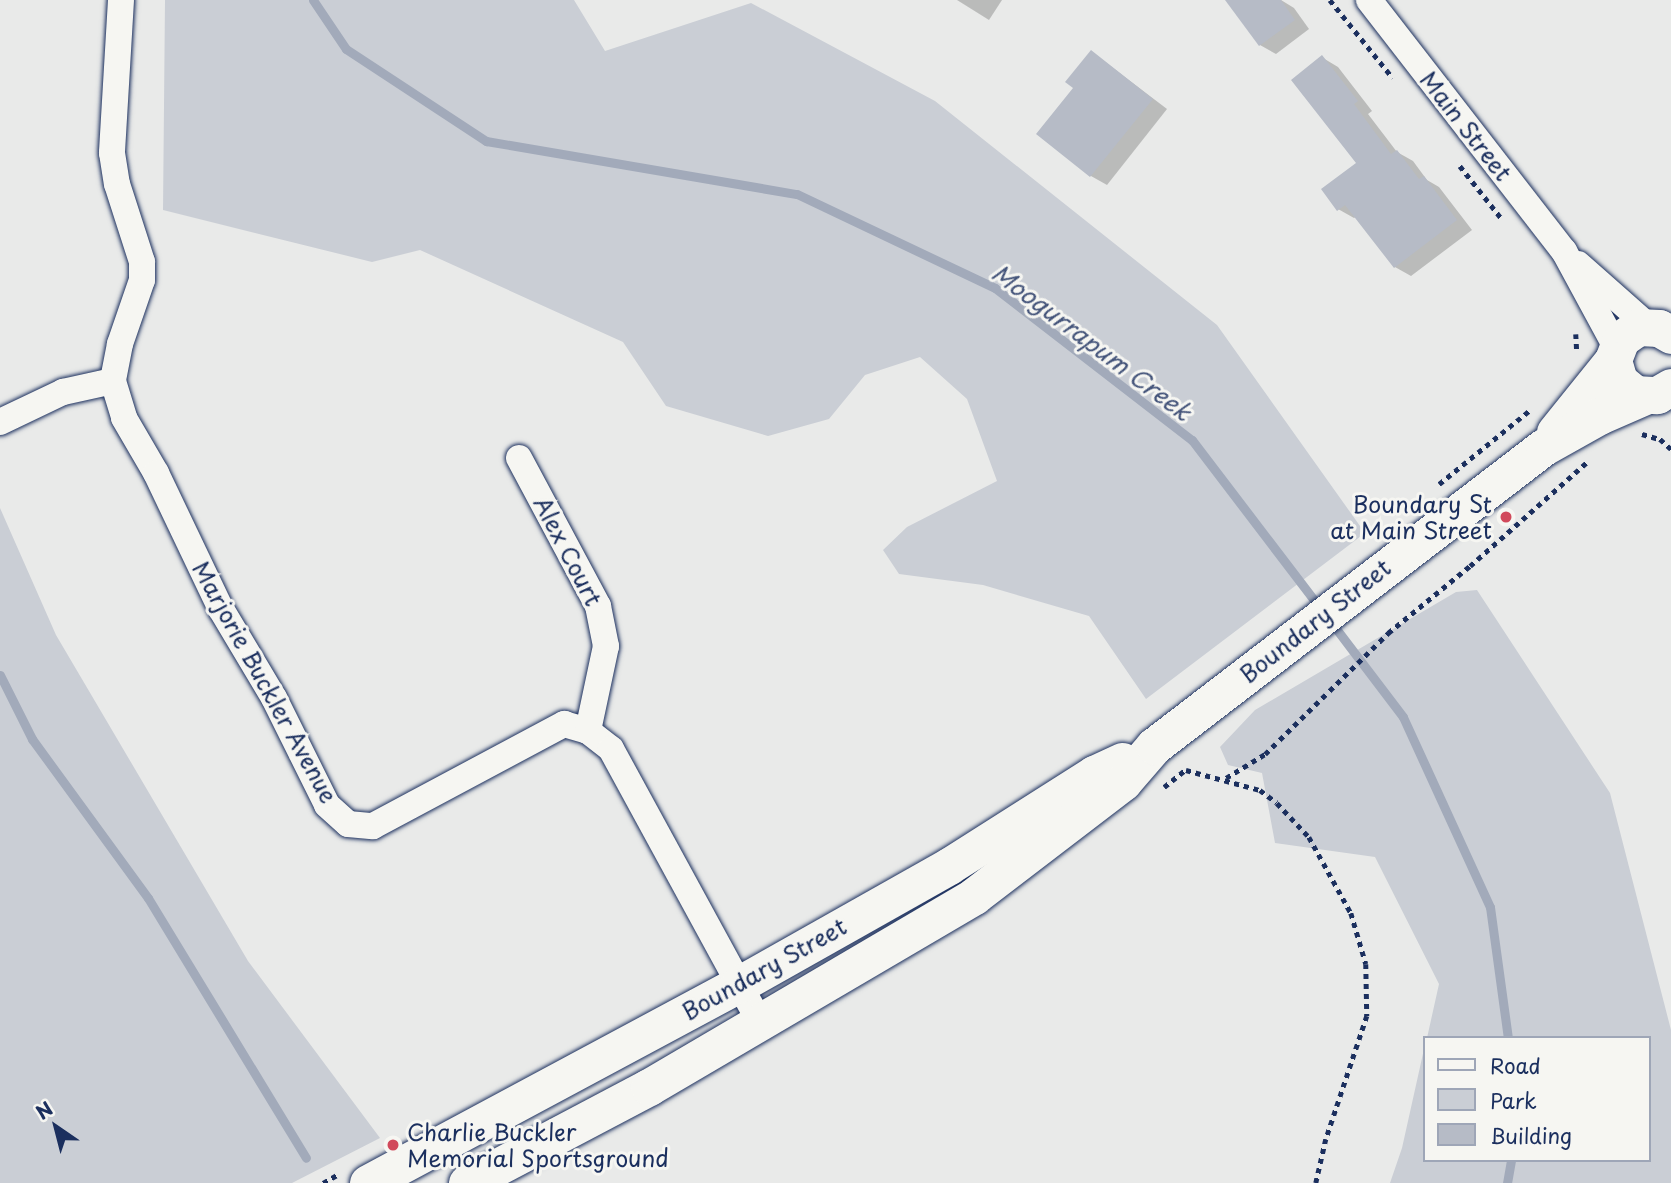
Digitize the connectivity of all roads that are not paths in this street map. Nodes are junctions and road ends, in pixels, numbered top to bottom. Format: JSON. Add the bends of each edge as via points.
{"nodes":[{"id":1,"x":121,"y":0,"type":"edge"},
{"id":2,"x":1369,"y":0,"type":"edge"},
{"id":3,"x":1564,"y":251,"type":"junction"},
{"id":4,"x":1662,"y":327,"type":"edge"},
{"id":5,"x":1614,"y":354,"type":"junction"},
{"id":6,"x":113,"y":380,"type":"junction"},
{"id":7,"x":1661,"y":397,"type":"edge"},
{"id":8,"x":0,"y":422,"type":"edge"},
{"id":9,"x":1544,"y":447,"type":"junction"},
{"id":10,"x":519,"y":458,"type":"dead end"},
{"id":11,"x":589,"y":731,"type":"junction"},
{"id":12,"x":1154,"y":746,"type":"junction"},
{"id":13,"x":738,"y":985,"type":"junction"},
{"id":14,"x":759,"y":1020,"type":"junction"},
{"id":15,"x":368,"y":1183,"type":"edge"},
{"id":16,"x":467,"y":1183,"type":"edge"}],
"edges":[{"from":1,"to":6,"type":"street","name":"Marjorie Buckler Avenue","via":[[112,153],[142,261],[142,280]]},
{"from":2,"to":3,"type":"street","name":"Main Street"},
{"from":3,"to":4,"type":"street","name":"Main Street"},
{"from":3,"to":5,"type":"street","name":"Main Street"},
{"from":4,"to":5,"type":"street","name":"Boundary Street","via":[[1629,332]]},
{"from":5,"to":7,"type":"street","name":"Boundary Street","via":[[1614,371],[1626,388]]},
{"from":5,"to":9,"type":"street","name":"Boundary Street"},
{"from":6,"to":8,"type":"street","via":[[63,392]]},
{"from":6,"to":11,"type":"street","name":"Marjorie Buckler Avenue","via":[[124,418],[221,608],[274,698],[327,805],[348,824],[373,826],[564,724]]},
{"from":7,"to":9,"type":"street","name":"Boundary Street"},
{"from":9,"to":12,"type":"street","name":"Boundary Street"},
{"from":10,"to":11,"type":"street","name":"Alex Court","via":[[598,606],[606,646]]},
{"from":11,"to":13,"type":"street","via":[[611,749]]},
{"from":12,"to":13,"type":"street","name":"Boundary Street","via":[[1094,774],[949,866]]},
{"from":12,"to":14,"type":"street","name":"Boundary Street","via":[[1123,782],[974,896]]},
{"from":13,"to":14,"type":"street"},
{"from":13,"to":15,"type":"street","name":"Boundary Street"},
{"from":14,"to":16,"type":"street","name":"Boundary Street","via":[[649,1087]]}]}
